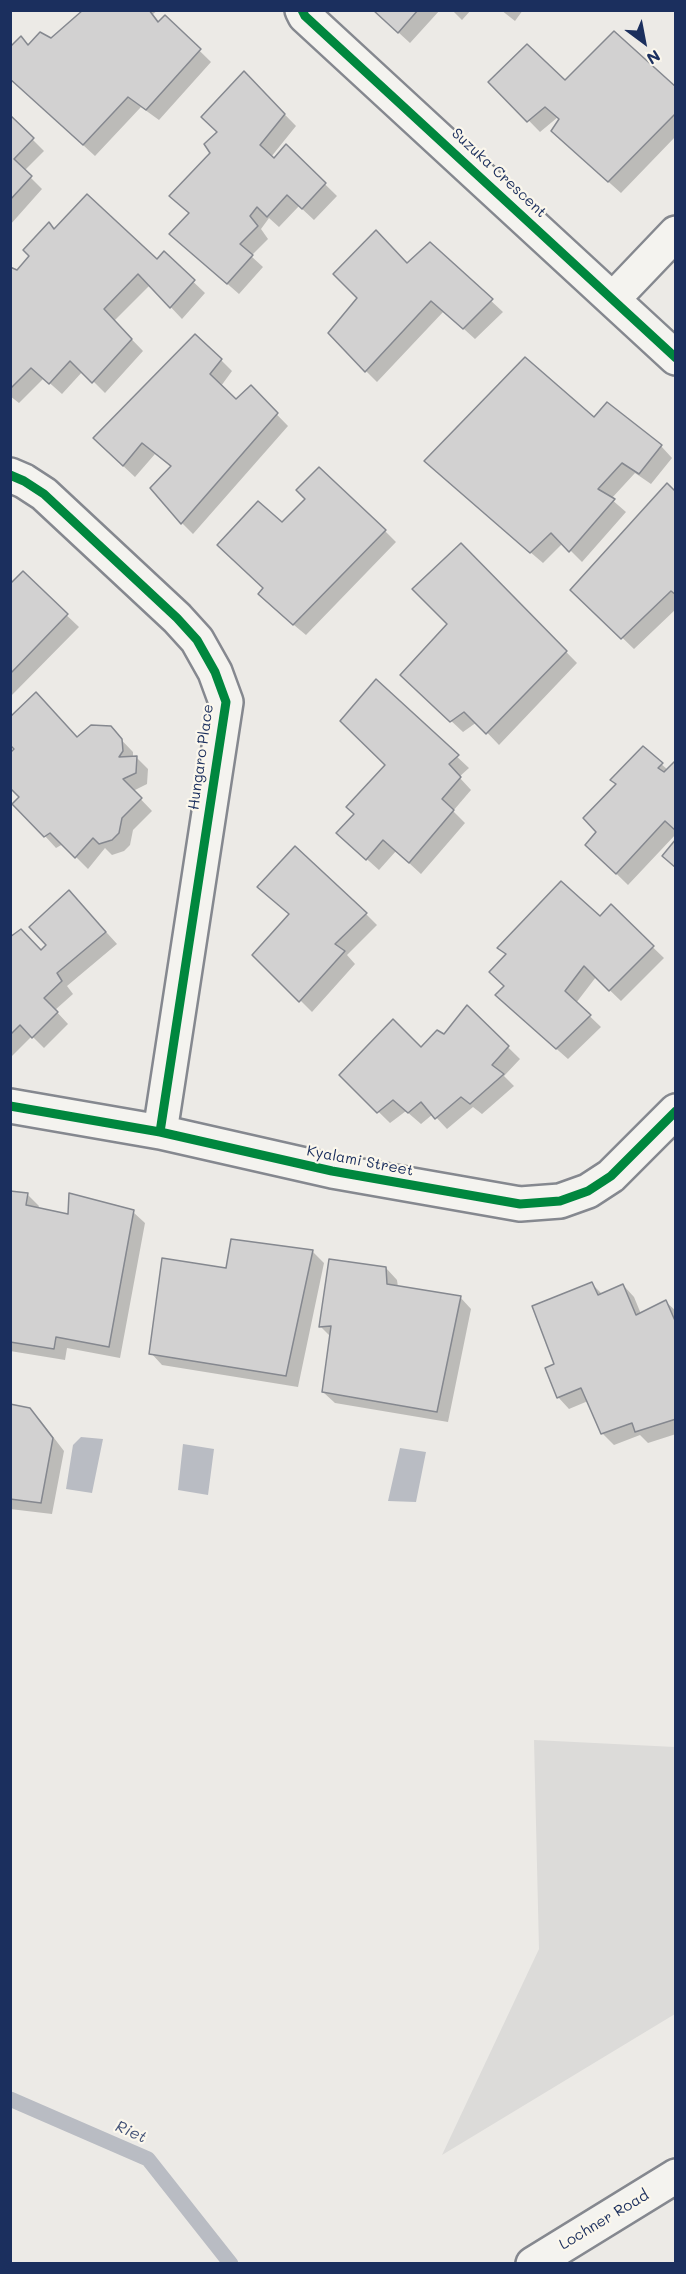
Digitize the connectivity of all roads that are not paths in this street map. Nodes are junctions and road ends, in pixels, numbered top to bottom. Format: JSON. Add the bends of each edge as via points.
{"nodes":[{"id":1,"x":302,"y":10,"type":"edge"},
{"id":2,"x":675,"y":233,"type":"edge"},
{"id":3,"x":614,"y":299,"type":"junction"},
{"id":4,"x":675,"y":358,"type":"edge"},
{"id":5,"x":10,"y":475,"type":"edge"},
{"id":6,"x":10,"y":1106,"type":"edge"},
{"id":7,"x":675,"y":1111,"type":"edge"},
{"id":8,"x":160,"y":1132,"type":"junction"},
{"id":9,"x":675,"y":2176,"type":"edge"},
{"id":10,"x":532,"y":2264,"type":"edge"}],
"edges":[{"from":1,"to":3,"type":"street","name":"Suzuka Crescent"},
{"from":2,"to":3,"type":"street"},
{"from":3,"to":4,"type":"street","name":"Suzuka Crescent"},
{"from":5,"to":8,"type":"street","name":"Hungaro Place","via":[[44,494],[177,618],[208,656],[226,702]]},
{"from":6,"to":8,"type":"street","name":"Kyalami Street"},
{"from":7,"to":8,"type":"street","name":"Kyalami Street","via":[[612,1176],[588,1191],[560,1201],[520,1204],[332,1172]]},
{"from":9,"to":10,"type":"street","name":"Lochner Road"}]}
